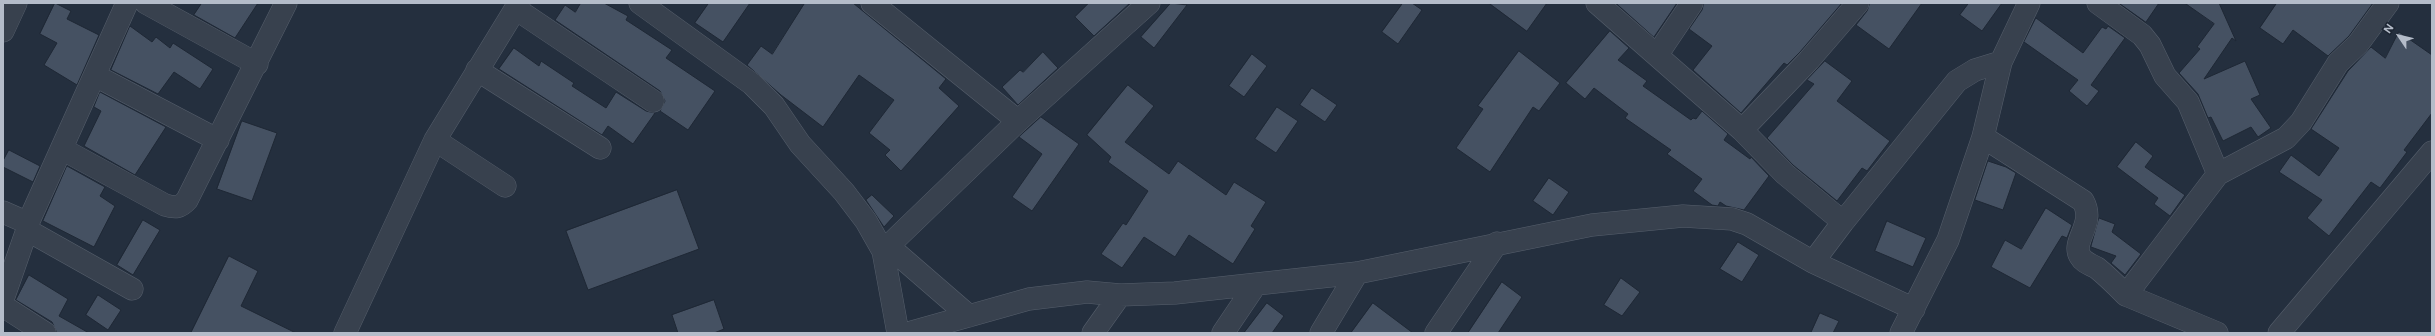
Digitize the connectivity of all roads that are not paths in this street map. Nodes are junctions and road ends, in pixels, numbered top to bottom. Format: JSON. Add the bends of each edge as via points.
{"nodes":[{"id":1,"x":16,"y":3,"type":"edge"},
{"id":2,"x":127,"y":3,"type":"edge"},
{"id":3,"x":146,"y":3,"type":"edge"},
{"id":4,"x":286,"y":3,"type":"edge"},
{"id":5,"x":640,"y":3,"type":"edge"},
{"id":6,"x":872,"y":3,"type":"edge"},
{"id":7,"x":1149,"y":3,"type":"edge"},
{"id":8,"x":1692,"y":3,"type":"edge"},
{"id":9,"x":1858,"y":3,"type":"edge"},
{"id":10,"x":2029,"y":3,"type":"edge"},
{"id":11,"x":2098,"y":3,"type":"edge"},
{"id":12,"x":2388,"y":3,"type":"edge"},
{"id":13,"x":1605,"y":5,"type":"edge"},
{"id":14,"x":517,"y":6,"type":"edge"},
{"id":15,"x":3,"y":31,"type":"edge"},
{"id":16,"x":1657,"y":55,"type":"junction"},
{"id":17,"x":2001,"y":62,"type":"junction"},
{"id":18,"x":257,"y":64,"type":"junction"},
{"id":19,"x":477,"y":70,"type":"junction"},
{"id":20,"x":96,"y":76,"type":"junction"},
{"id":21,"x":653,"y":100,"type":"dead end"},
{"id":22,"x":1018,"y":121,"type":"junction"},
{"id":23,"x":1742,"y":130,"type":"junction"},
{"id":24,"x":1983,"y":137,"type":"junction"},
{"id":25,"x":218,"y":140,"type":"junction"},
{"id":26,"x":435,"y":140,"type":"junction"},
{"id":27,"x":600,"y":148,"type":"dead end"},
{"id":28,"x":62,"y":149,"type":"junction"},
{"id":29,"x":2432,"y":152,"type":"edge"},
{"id":30,"x":2218,"y":174,"type":"junction"},
{"id":31,"x":505,"y":186,"type":"dead end"},
{"id":32,"x":3,"y":212,"type":"edge"},
{"id":33,"x":1843,"y":222,"type":"junction"},
{"id":34,"x":28,"y":226,"type":"junction"},
{"id":35,"x":1497,"y":243,"type":"junction"},
{"id":36,"x":885,"y":248,"type":"junction"},
{"id":37,"x":1813,"y":262,"type":"junction"},
{"id":38,"x":1357,"y":274,"type":"junction"},
{"id":39,"x":1256,"y":284,"type":"junction"},
{"id":40,"x":132,"y":289,"type":"dead end"},
{"id":41,"x":1120,"y":295,"type":"junction"},
{"id":42,"x":2126,"y":295,"type":"junction"},
{"id":43,"x":3,"y":299,"type":"edge"},
{"id":44,"x":3,"y":306,"type":"edge"},
{"id":45,"x":1914,"y":309,"type":"junction"},
{"id":46,"x":969,"y":316,"type":"junction"},
{"id":47,"x":1101,"y":329,"type":"edge"},
{"id":48,"x":2282,"y":332,"type":"edge"},
{"id":49,"x":45,"y":333,"type":"edge"},
{"id":50,"x":345,"y":333,"type":"edge"},
{"id":51,"x":898,"y":333,"type":"edge"},
{"id":52,"x":908,"y":333,"type":"edge"},
{"id":53,"x":1223,"y":333,"type":"edge"},
{"id":54,"x":1321,"y":333,"type":"edge"},
{"id":55,"x":1436,"y":333,"type":"edge"},
{"id":56,"x":1901,"y":333,"type":"edge"},
{"id":57,"x":2217,"y":333,"type":"edge"}],
"edges":[{"from":1,"to":15,"type":"street"},
{"from":2,"to":20,"type":"street"},
{"from":3,"to":18,"type":"street"},
{"from":4,"to":18,"type":"street"},
{"from":5,"to":36,"type":"street","via":[[752,84],[774,106],[800,144],[844,192]]},
{"from":6,"to":22,"type":"street"},
{"from":7,"to":22,"type":"street"},
{"from":8,"to":16,"type":"street"},
{"from":9,"to":23,"type":"street","via":[[1809,60]]},
{"from":10,"to":17,"type":"street"},
{"from":11,"to":30,"type":"street","via":[[2142,35],[2150,44],[2165,76],[2188,102]]},
{"from":12,"to":30,"type":"street","via":[[2358,44],[2338,63],[2308,112],[2286,138]]},
{"from":13,"to":16,"type":"street"},
{"from":14,"to":19,"type":"street"},
{"from":14,"to":21,"type":"street"},
{"from":16,"to":23,"type":"street"},
{"from":17,"to":24,"type":"street"},
{"from":17,"to":33,"type":"street","via":[[1975,70],[1957,81]]},
{"from":18,"to":25,"type":"street"},
{"from":19,"to":26,"type":"street"},
{"from":19,"to":27,"type":"street"},
{"from":20,"to":25,"type":"street"},
{"from":20,"to":28,"type":"street"},
{"from":22,"to":36,"type":"street"},
{"from":23,"to":33,"type":"street","via":[[1785,174]]},
{"from":24,"to":42,"type":"street","via":[[2084,201],[2088,218],[2078,254],[2084,262],[2096,268]]},
{"from":24,"to":45,"type":"street","via":[[1948,240]]},
{"from":25,"to":28,"type":"street","via":[[187,200],[182,206],[174,208]]},
{"from":26,"to":31,"type":"street"},
{"from":26,"to":50,"type":"street"},
{"from":28,"to":34,"type":"street"},
{"from":29,"to":48,"type":"street"},
{"from":30,"to":42,"type":"street"},
{"from":32,"to":34,"type":"street"},
{"from":33,"to":37,"type":"street"},
{"from":34,"to":40,"type":"street"},
{"from":34,"to":43,"type":"street"},
{"from":35,"to":37,"type":"street","via":[[1592,224],[1683,216],[1717,217],[1747,224]]},
{"from":35,"to":38,"type":"street"},
{"from":35,"to":55,"type":"street"},
{"from":36,"to":46,"type":"street"},
{"from":36,"to":51,"type":"street"},
{"from":37,"to":45,"type":"street"},
{"from":38,"to":39,"type":"street"},
{"from":38,"to":54,"type":"street"},
{"from":39,"to":41,"type":"street","via":[[1176,293]]},
{"from":39,"to":53,"type":"street"},
{"from":41,"to":46,"type":"street","via":[[1087,292],[1057,294]]},
{"from":41,"to":47,"type":"street"},
{"from":42,"to":57,"type":"street"},
{"from":44,"to":49,"type":"street"},
{"from":45,"to":56,"type":"street"},
{"from":46,"to":52,"type":"street"}]}
